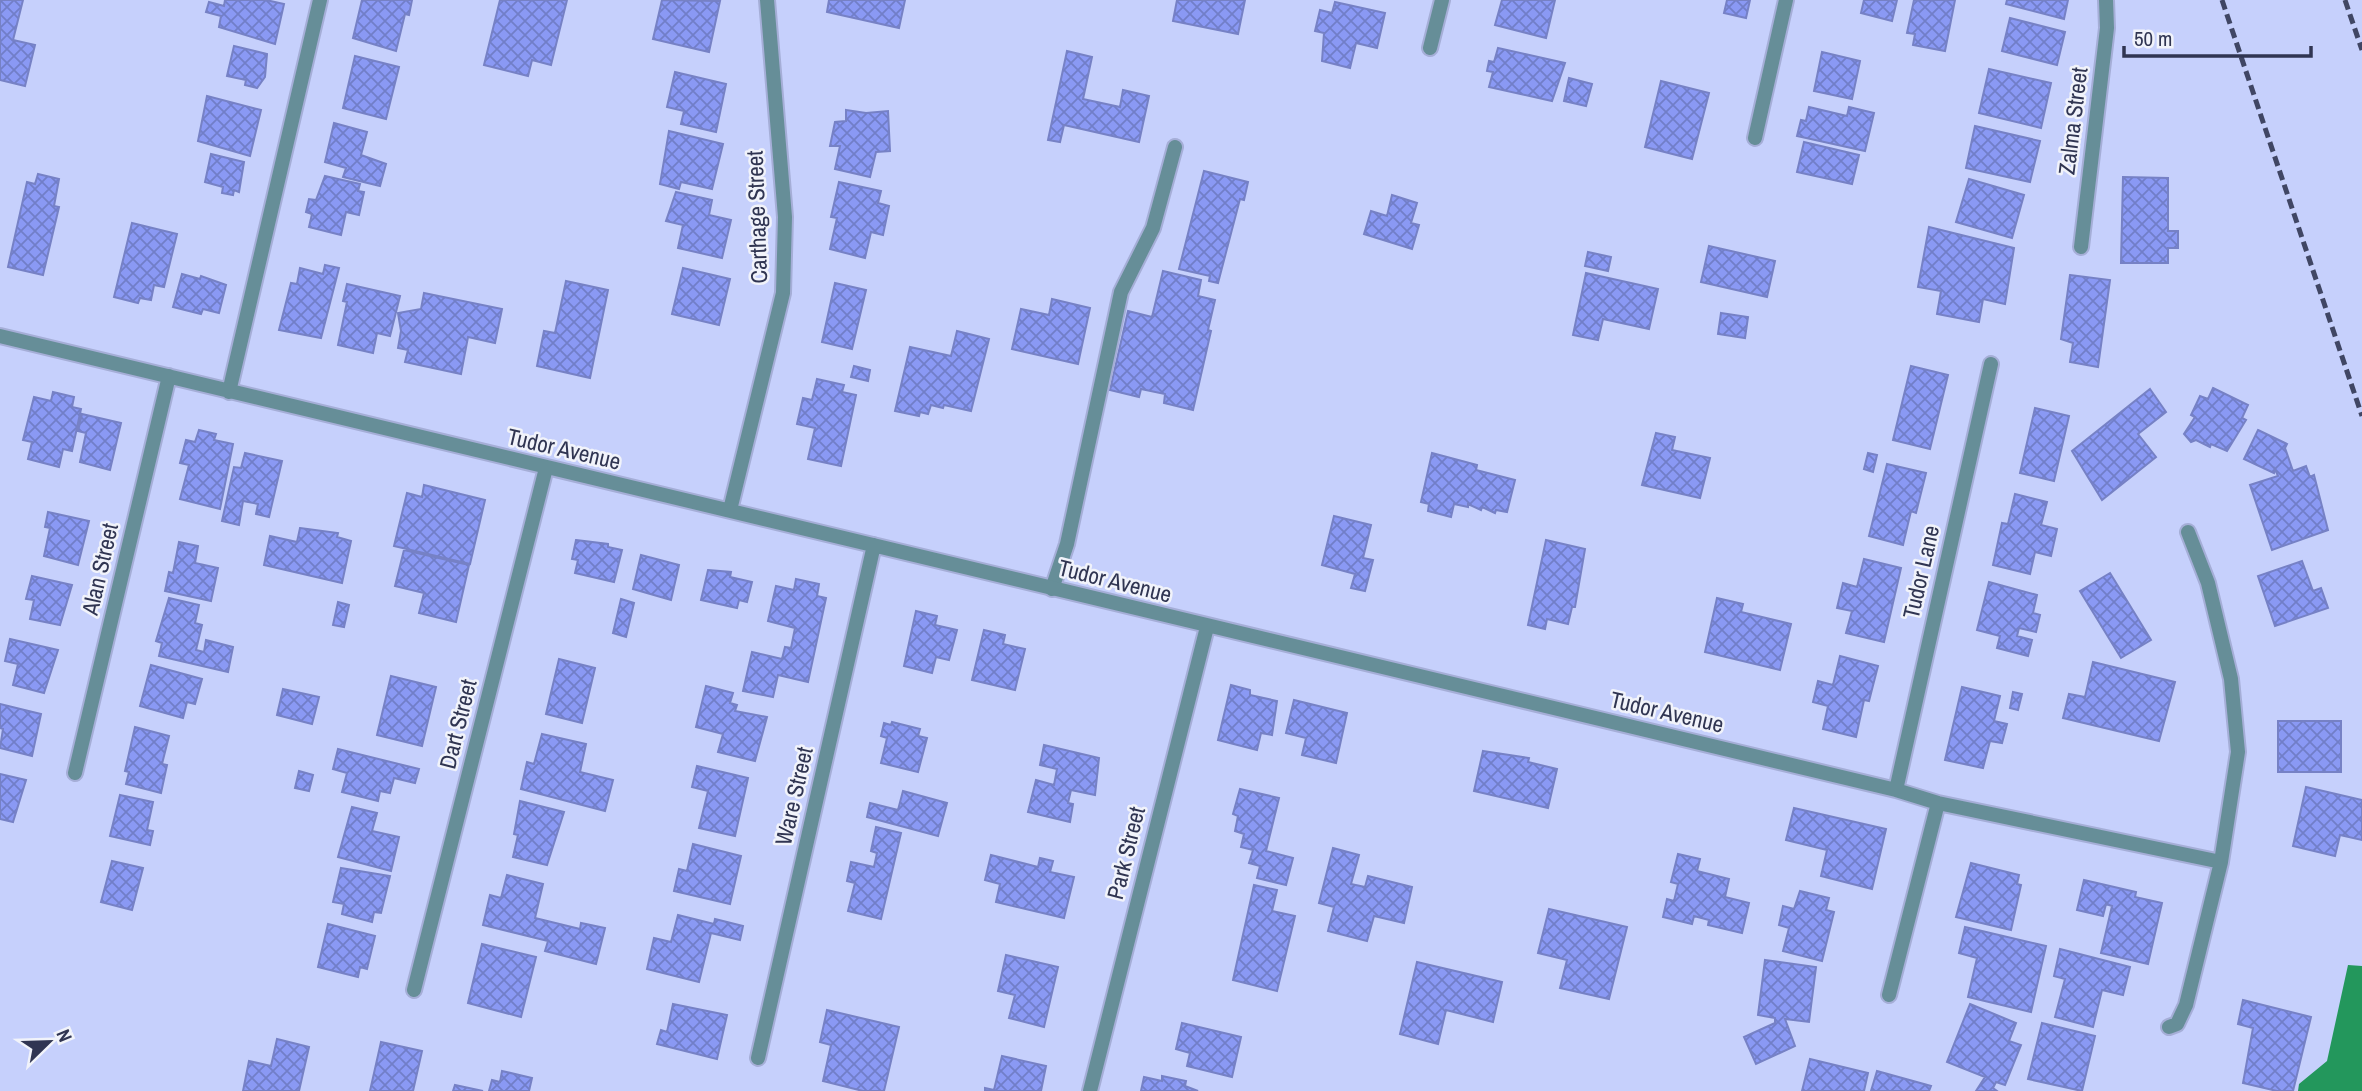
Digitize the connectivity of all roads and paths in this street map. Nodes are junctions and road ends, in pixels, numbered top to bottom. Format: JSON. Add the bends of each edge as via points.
{"nodes":[{"id":1,"x":320,"y":0,"type":"edge"},
{"id":2,"x":768,"y":0,"type":"edge"},
{"id":3,"x":1443,"y":0,"type":"edge"},
{"id":4,"x":1786,"y":0,"type":"edge"},
{"id":5,"x":2106,"y":0,"type":"edge"},
{"id":6,"x":1430,"y":48,"type":"dead end"},
{"id":7,"x":1755,"y":138,"type":"dead end"},
{"id":8,"x":1175,"y":147,"type":"dead end"},
{"id":9,"x":2081,"y":247,"type":"dead end"},
{"id":10,"x":0,"y":336,"type":"edge"},
{"id":11,"x":1991,"y":363,"type":"dead end"},
{"id":12,"x":169,"y":376,"type":"junction"},
{"id":13,"x":229,"y":392,"type":"junction"},
{"id":14,"x":546,"y":468,"type":"junction"},
{"id":15,"x":730,"y":510,"type":"junction"},
{"id":16,"x":2188,"y":532,"type":"dead end"},
{"id":17,"x":874,"y":545,"type":"junction"},
{"id":18,"x":1052,"y":589,"type":"junction"},
{"id":19,"x":1207,"y":627,"type":"junction"},
{"id":20,"x":75,"y":774,"type":"dead end"},
{"id":21,"x":1896,"y":790,"type":"junction"},
{"id":22,"x":1938,"y":803,"type":"junction"},
{"id":23,"x":2221,"y":862,"type":"junction"},
{"id":24,"x":414,"y":990,"type":"dead end"},
{"id":25,"x":1889,"y":995,"type":"dead end"},
{"id":26,"x":2169,"y":1027,"type":"dead end"},
{"id":27,"x":758,"y":1058,"type":"dead end"},
{"id":28,"x":1090,"y":1091,"type":"edge"}],
"edges":[{"from":1,"to":13,"type":"street"},
{"from":2,"to":15,"type":"street","name":"Carthage Street","via":[[785,217],[783,293]]},
{"from":3,"to":6,"type":"street"},
{"from":4,"to":7,"type":"street"},
{"from":5,"to":9,"type":"street","name":"Zalma Street","via":[[2107,28]]},
{"from":8,"to":18,"type":"street","via":[[1153,228],[1121,292],[1067,544]]},
{"from":10,"to":12,"type":"street","name":"Tudor Avenue"},
{"from":11,"to":21,"type":"street","name":"Tudor Lane"},
{"from":12,"to":13,"type":"street","name":"Tudor Avenue"},
{"from":12,"to":20,"type":"street","name":"Alan Street"},
{"from":13,"to":14,"type":"street","name":"Tudor Avenue"},
{"from":14,"to":15,"type":"street","name":"Tudor Avenue"},
{"from":14,"to":24,"type":"street","name":"Dart Street"},
{"from":15,"to":17,"type":"street","name":"Tudor Avenue"},
{"from":16,"to":23,"type":"street","via":[[2208,583],[2231,679],[2238,752]]},
{"from":17,"to":18,"type":"street","name":"Tudor Avenue"},
{"from":17,"to":27,"type":"street","name":"Ware Street"},
{"from":18,"to":19,"type":"street","name":"Tudor Avenue"},
{"from":19,"to":21,"type":"street","name":"Tudor Avenue"},
{"from":19,"to":28,"type":"street","name":"Park Street"},
{"from":21,"to":22,"type":"street","name":"Tudor Avenue"},
{"from":22,"to":23,"type":"street","name":"Tudor Avenue"},
{"from":22,"to":25,"type":"street"},
{"from":23,"to":26,"type":"street","via":[[2186,1005],[2176,1024]]}]}
